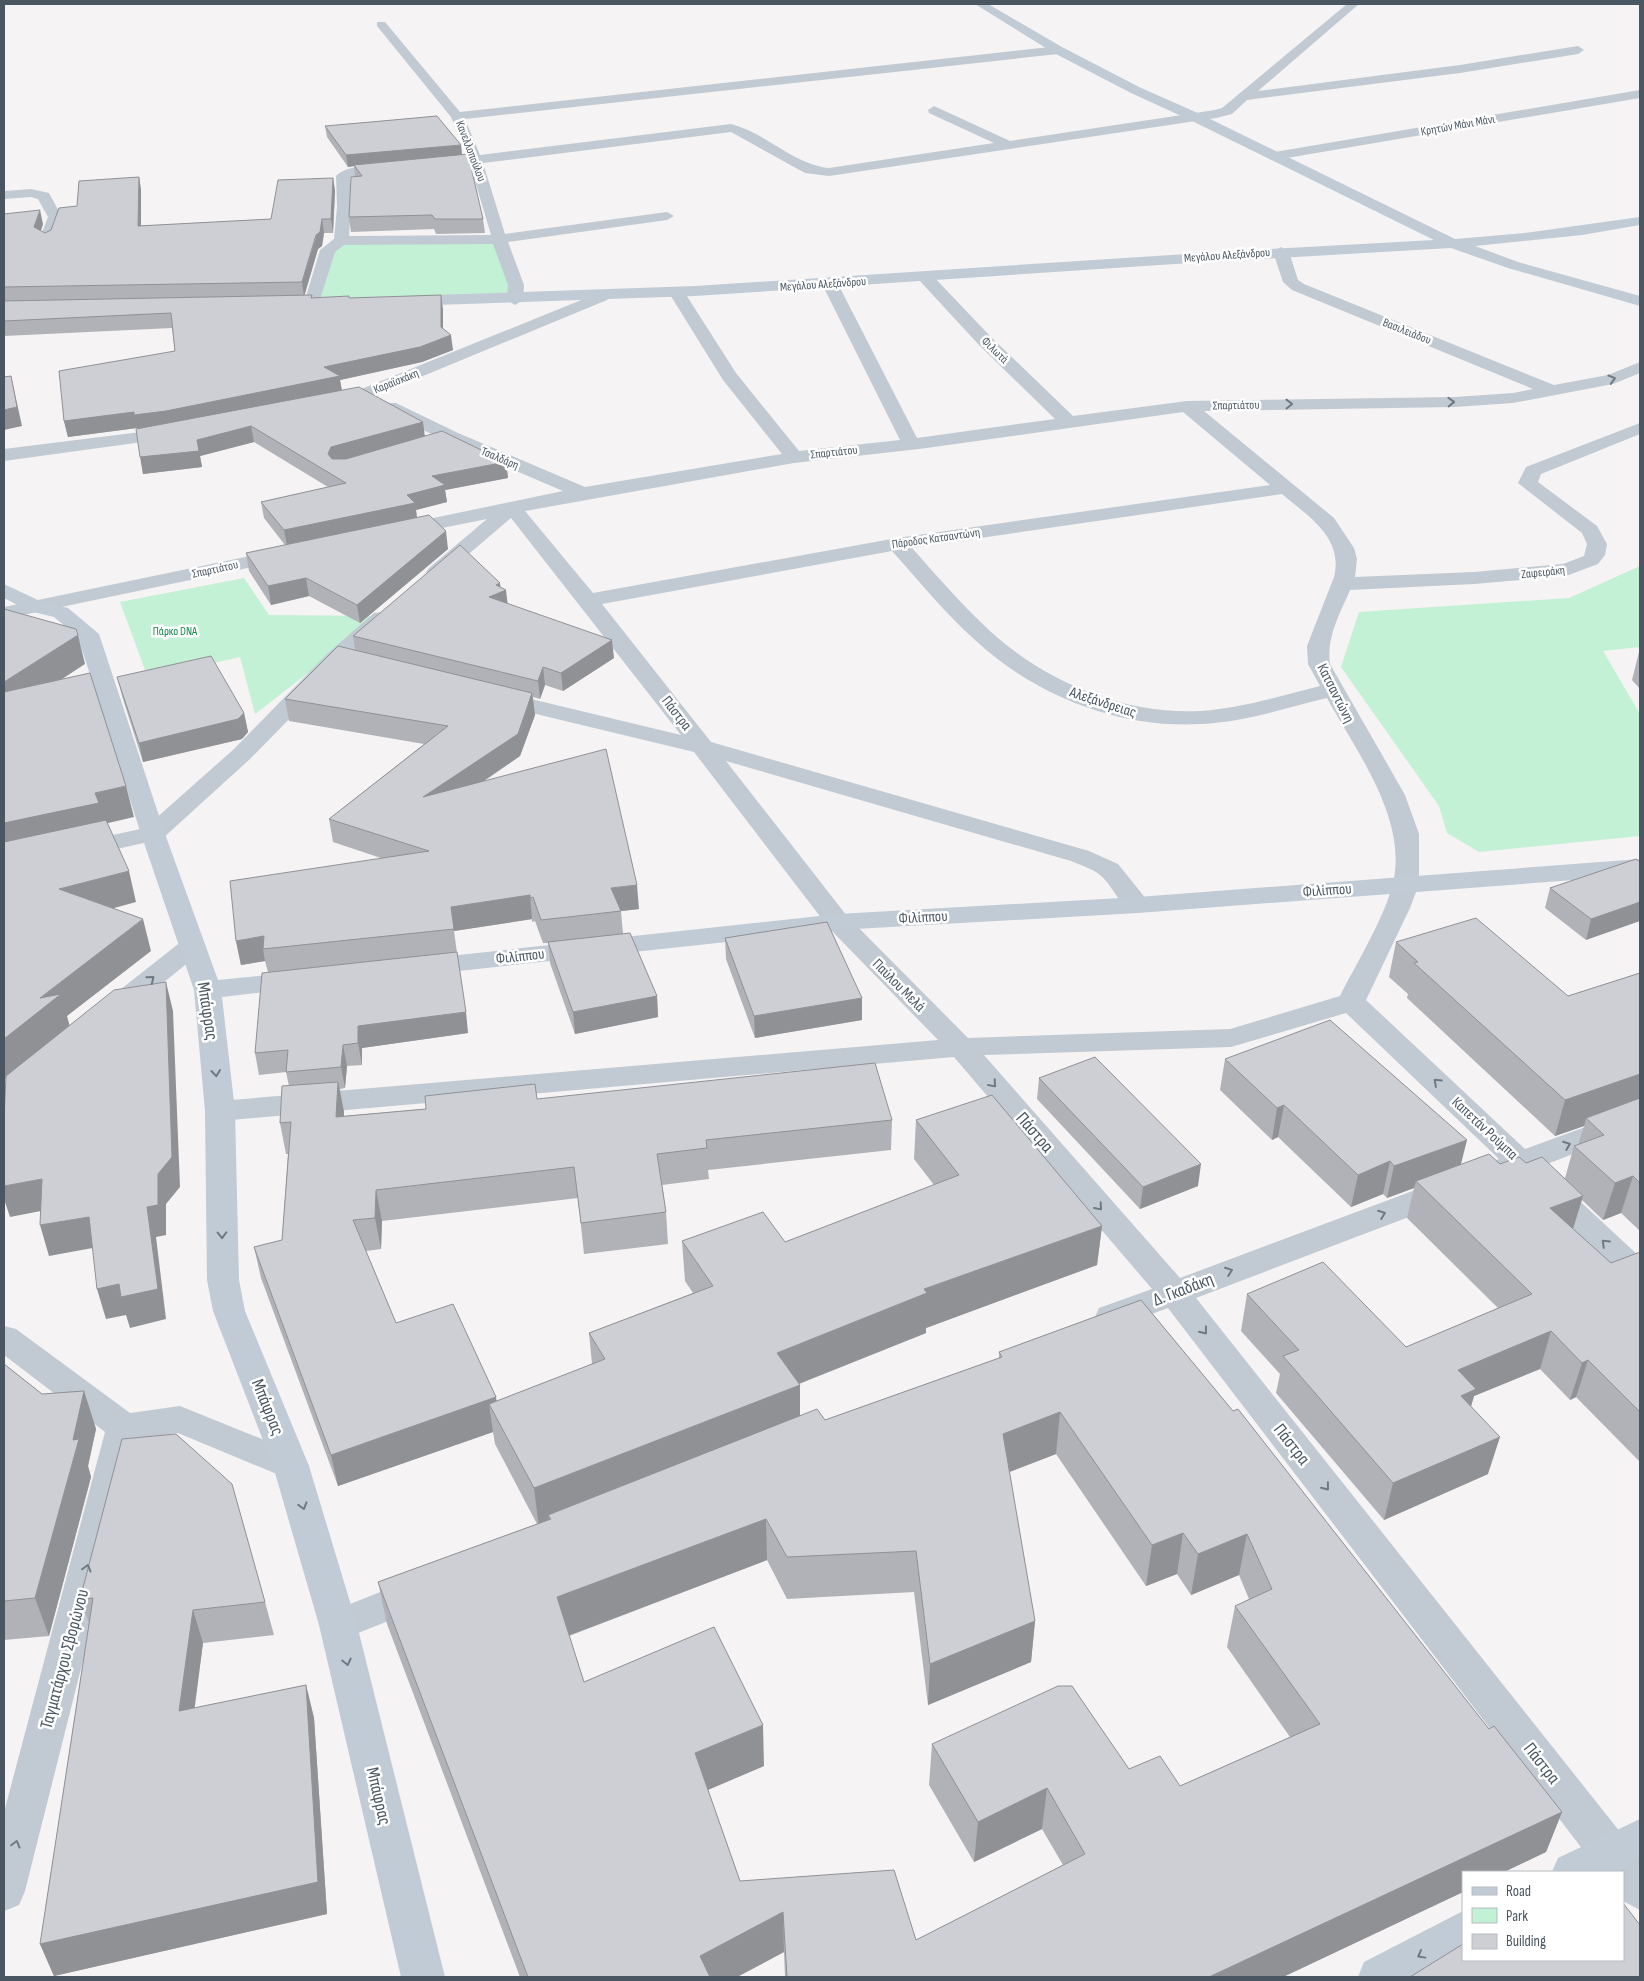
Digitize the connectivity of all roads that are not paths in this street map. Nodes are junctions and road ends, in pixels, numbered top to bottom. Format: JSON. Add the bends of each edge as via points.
{"nodes":[{"id":1,"x":981,"y":4,"type":"edge"},
{"id":2,"x":1353,"y":4,"type":"edge"},
{"id":3,"x":381,"y":24,"type":"dead end"},
{"id":4,"x":1058,"y":50,"type":"junction"},
{"id":5,"x":1578,"y":50,"type":"dead end"},
{"id":6,"x":1640,"y":94,"type":"edge"},
{"id":7,"x":1242,"y":97,"type":"junction"},
{"id":8,"x":934,"y":110,"type":"dead end"},
{"id":9,"x":457,"y":116,"type":"junction"},
{"id":10,"x":1195,"y":117,"type":"junction"},
{"id":11,"x":1008,"y":145,"type":"junction"},
{"id":12,"x":1275,"y":156,"type":"junction"},
{"id":13,"x":476,"y":161,"type":"junction"},
{"id":14,"x":4,"y":194,"type":"edge"},
{"id":15,"x":667,"y":216,"type":"dead end"},
{"id":16,"x":1640,"y":221,"type":"edge"},
{"id":17,"x":500,"y":239,"type":"junction"},
{"id":18,"x":47,"y":240,"type":"edge"},
{"id":19,"x":341,"y":241,"type":"junction"},
{"id":20,"x":1454,"y":244,"type":"junction"},
{"id":21,"x":1281,"y":252,"type":"junction"},
{"id":22,"x":925,"y":277,"type":"junction"},
{"id":23,"x":830,"y":284,"type":"junction"},
{"id":24,"x":678,"y":293,"type":"junction"},
{"id":25,"x":601,"y":297,"type":"junction"},
{"id":26,"x":515,"y":300,"type":"junction"},
{"id":27,"x":1640,"y":301,"type":"edge"},
{"id":28,"x":387,"y":302,"type":"edge"},
{"id":29,"x":292,"y":303,"type":"edge"},
{"id":30,"x":312,"y":303,"type":"junction"},
{"id":31,"x":330,"y":303,"type":"edge"},
{"id":32,"x":1640,"y":367,"type":"edge"},
{"id":33,"x":1552,"y":391,"type":"junction"},
{"id":34,"x":364,"y":394,"type":"junction"},
{"id":35,"x":318,"y":404,"type":"edge"},
{"id":36,"x":1187,"y":406,"type":"junction"},
{"id":37,"x":1068,"y":421,"type":"junction"},
{"id":38,"x":1640,"y":428,"type":"edge"},
{"id":39,"x":187,"y":431,"type":"edge"},
{"id":40,"x":452,"y":437,"type":"junction"},
{"id":41,"x":427,"y":444,"type":"edge"},
{"id":42,"x":911,"y":444,"type":"junction"},
{"id":43,"x":4,"y":456,"type":"edge"},
{"id":44,"x":794,"y":457,"type":"junction"},
{"id":45,"x":1286,"y":488,"type":"junction"},
{"id":46,"x":583,"y":493,"type":"junction"},
{"id":47,"x":512,"y":507,"type":"junction"},
{"id":48,"x":386,"y":533,"type":"edge"},
{"id":49,"x":897,"y":544,"type":"junction"},
{"id":50,"x":298,"y":552,"type":"edge"},
{"id":51,"x":1341,"y":584,"type":"junction"},
{"id":52,"x":417,"y":589,"type":"edge"},
{"id":53,"x":4,"y":590,"type":"edge"},
{"id":54,"x":588,"y":600,"type":"junction"},
{"id":55,"x":36,"y":606,"type":"junction"},
{"id":56,"x":395,"y":607,"type":"edge"},
{"id":57,"x":4,"y":613,"type":"edge"},
{"id":58,"x":336,"y":658,"type":"junction"},
{"id":59,"x":365,"y":665,"type":"edge"},
{"id":60,"x":1332,"y":690,"type":"junction"},
{"id":61,"x":472,"y":691,"type":"edge"},
{"id":62,"x":705,"y":748,"type":"junction"},
{"id":63,"x":153,"y":834,"type":"junction"},
{"id":64,"x":60,"y":854,"type":"edge"},
{"id":65,"x":1640,"y":868,"type":"edge"},
{"id":66,"x":1406,"y":884,"type":"junction"},
{"id":67,"x":1138,"y":905,"type":"junction"},
{"id":68,"x":838,"y":922,"type":"junction"},
{"id":69,"x":191,"y":947,"type":"junction"},
{"id":70,"x":395,"y":970,"type":"edge"},
{"id":71,"x":326,"y":977,"type":"edge"},
{"id":72,"x":208,"y":990,"type":"junction"},
{"id":73,"x":1351,"y":1002,"type":"junction"},
{"id":74,"x":94,"y":1025,"type":"edge"},
{"id":75,"x":961,"y":1047,"type":"junction"},
{"id":76,"x":220,"y":1111,"type":"junction"},
{"id":77,"x":1640,"y":1117,"type":"edge"},
{"id":78,"x":1522,"y":1162,"type":"junction"},
{"id":79,"x":1640,"y":1276,"type":"edge"},
{"id":80,"x":1174,"y":1292,"type":"junction"},
{"id":81,"x":1081,"y":1329,"type":"edge"},
{"id":82,"x":4,"y":1338,"type":"edge"},
{"id":83,"x":124,"y":1426,"type":"junction"},
{"id":84,"x":292,"y":1466,"type":"junction"},
{"id":85,"x":450,"y":1581,"type":"edge"},
{"id":86,"x":338,"y":1625,"type":"junction"},
{"id":87,"x":1626,"y":1845,"type":"edge"},
{"id":88,"x":1575,"y":1871,"type":"edge"},
{"id":89,"x":1640,"y":1890,"type":"edge"},
{"id":90,"x":4,"y":1891,"type":"edge"},
{"id":91,"x":1462,"y":1933,"type":"edge"},
{"id":92,"x":423,"y":1977,"type":"edge"},
{"id":93,"x":1380,"y":1977,"type":"edge"}],
"edges":[{"from":1,"to":4,"type":"street"},
{"from":2,"to":7,"type":"street"},
{"from":3,"to":9,"type":"street","name":"Κανελλοπούλου"},
{"from":4,"to":9,"type":"street"},
{"from":4,"to":10,"type":"street"},
{"from":5,"to":7,"type":"street"},
{"from":6,"to":12,"type":"street","name":"Κρητών Μάνι Μάνι"},
{"from":7,"to":10,"type":"street","via":[[1227,111]]},
{"from":8,"to":11,"type":"street"},
{"from":9,"to":13,"type":"street","name":"Κανελλοπούλου"},
{"from":10,"to":11,"type":"street"},
{"from":10,"to":12,"type":"street"},
{"from":11,"to":13,"type":"street","via":[[822,173],[810,170],[742,131],[724,128]]},
{"from":12,"to":20,"type":"street"},
{"from":13,"to":17,"type":"street","name":"Κανελλοπούλου"},
{"from":13,"to":19,"type":"street","via":[[354,171],[343,176]]},
{"from":14,"to":18,"type":"street","via":[[44,196],[55,217]]},
{"from":15,"to":17,"type":"street"},
{"from":16,"to":20,"type":"street","name":"Μεγάλου Αλεξάνδρου","via":[[1548,235]]},
{"from":17,"to":19,"type":"street"},
{"from":17,"to":26,"type":"street","name":"Κανελλοπούλου","via":[[516,285]]},
{"from":19,"to":30,"type":"street","via":[[326,255]]},
{"from":20,"to":21,"type":"street","name":"Μεγάλου Αλεξάνδρου"},
{"from":20,"to":27,"type":"street","via":[[1513,265]]},
{"from":21,"to":22,"type":"street","name":"Μεγάλου Αλεξάνδρου"},
{"from":21,"to":33,"type":"street","name":"Βασιλειάδου","via":[[1291,282],[1298,287]]},
{"from":22,"to":23,"type":"street","name":"Μεγάλου Αλεξάνδρου"},
{"from":22,"to":37,"type":"street","name":"Φιλωτά","via":[[985,341]]},
{"from":23,"to":24,"type":"street","name":"Μεγάλου Αλεξάνδρου"},
{"from":23,"to":42,"type":"street"},
{"from":24,"to":25,"type":"street","name":"Μεγάλου Αλεξάνδρου"},
{"from":24,"to":44,"type":"street","via":[[729,376]]},
{"from":25,"to":26,"type":"street","name":"Μεγάλου Αλεξάνδρου"},
{"from":25,"to":34,"type":"street","name":"Καραϊσκάκη"},
{"from":26,"to":28,"type":"street","name":"Μεγάλου Αλεξάνδρου"},
{"from":29,"to":30,"type":"street"},
{"from":30,"to":31,"type":"street"},
{"from":33,"to":32,"type":"street","name":"Σπαρτιάτου","one_way":true,"via":[[1613,379]]},
{"from":36,"to":33,"type":"street","name":"Σπαρτιάτου","one_way":true,"via":[[1455,402]]},
{"from":34,"to":35,"type":"street","name":"Καραϊσκάκη"},
{"from":34,"to":40,"type":"street","name":"Τσαλδάρη"},
{"from":36,"to":37,"type":"street","name":"Σπαρτιάτου"},
{"from":36,"to":45,"type":"street","name":"Κατσαντώνη"},
{"from":37,"to":42,"type":"street","name":"Σπαρτιάτου"},
{"from":38,"to":51,"type":"street","name":"Ζαφειράκη","via":[[1532,471],[1528,477],[1528,483],[1596,537],[1595,555],[1590,560],[1566,570]]},
{"from":39,"to":43,"type":"street"},
{"from":40,"to":41,"type":"street"},
{"from":40,"to":46,"type":"street","name":"Τσαλδάρη"},
{"from":42,"to":44,"type":"street","name":"Σπαρτιάτου"},
{"from":44,"to":46,"type":"street","name":"Σπαρτιάτου"},
{"from":45,"to":49,"type":"street","name":"Πάροδος Κατσαντώνη"},
{"from":45,"to":51,"type":"street","name":"Κατσαντώνη","via":[[1338,535],[1348,562]]},
{"from":46,"to":47,"type":"street","name":"Σπαρτιάτου"},
{"from":47,"to":48,"type":"street","name":"Σπαρτιάτου"},
{"from":47,"to":52,"type":"street"},
{"from":47,"to":54,"type":"street","name":"Πάστρα"},
{"from":49,"to":54,"type":"street","name":"Πάροδος Κατσαντώνη"},
{"from":49,"to":60,"type":"street","name":"Αλεξάνδρειας","via":[[977,630],[1014,662],[1078,696],[1146,715],[1183,718],[1219,716]]},
{"from":50,"to":55,"type":"street","name":"Σπαρτιάτου"},
{"from":51,"to":60,"type":"street","name":"Κατσαντώνη","via":[[1318,646],[1319,664]]},
{"from":53,"to":55,"type":"street","name":"Μπάφρας"},
{"from":54,"to":62,"type":"street","name":"Πάστρα"},
{"from":55,"to":57,"type":"street","name":"Σπαρτιάτου"},
{"from":55,"to":63,"type":"street","name":"Μπάφρας","via":[[61,612],[88,634]]},
{"from":56,"to":58,"type":"street"},
{"from":58,"to":59,"type":"street"},
{"from":58,"to":63,"type":"street","via":[[242,754]]},
{"from":60,"to":66,"type":"street","name":"Κατσαντώνη","via":[[1403,819],[1407,834]]},
{"from":61,"to":62,"type":"street"},
{"from":62,"to":67,"type":"street","via":[[1097,862],[1109,869]]},
{"from":62,"to":68,"type":"street","name":"Πάστρα"},
{"from":63,"to":64,"type":"street"},
{"from":63,"to":69,"type":"street","name":"Μπάφρας"},
{"from":65,"to":66,"type":"street","name":"Φιλίππου"},
{"from":66,"to":67,"type":"street","name":"Φιλίππου"},
{"from":66,"to":73,"type":"street","name":"Κατσαντώνη"},
{"from":67,"to":68,"type":"street","name":"Φιλίππου"},
{"from":68,"to":70,"type":"street","name":"Φιλίππου"},
{"from":68,"to":75,"type":"street","name":"Παύλου Μελά"},
{"from":69,"to":72,"type":"street","name":"Μπάφρας"},
{"from":74,"to":69,"type":"street","one_way":true},
{"from":71,"to":72,"type":"street"},
{"from":72,"to":76,"type":"street","name":"Μπάφρας","one_way":true},
{"from":73,"to":75,"type":"street","via":[[1231,1038]]},
{"from":78,"to":73,"type":"street","name":"Καπετάν Ρούμπα","one_way":true},
{"from":75,"to":76,"type":"street"},
{"from":75,"to":80,"type":"street","name":"Πάστρα","one_way":true},
{"from":76,"to":84,"type":"street","name":"Μπάφρας","one_way":true,"via":[[223,1280],[229,1311]]},
{"from":78,"to":77,"type":"street","name":"Δ. Γκαδάκη","one_way":true},
{"from":79,"to":78,"type":"street","name":"Καπετάν Ρούμπα","one_way":true},
{"from":80,"to":78,"type":"street","name":"Δ. Γκαδάκη","one_way":true},
{"from":80,"to":81,"type":"street","name":"Δ. Γκαδάκη"},
{"from":80,"to":87,"type":"street","name":"Πάστρα","one_way":true},
{"from":82,"to":83,"type":"street"},
{"from":83,"to":84,"type":"street","via":[[180,1419]]},
{"from":90,"to":83,"type":"street","name":"Ταγματάρχου Σβορώνου","one_way":true},
{"from":84,"to":86,"type":"street","name":"Μπάφρας","one_way":true},
{"from":85,"to":86,"type":"street"},
{"from":86,"to":92,"type":"street","name":"Μπάφρας","one_way":true},
{"from":87,"to":88,"type":"street"},
{"from":87,"to":89,"type":"street"},
{"from":91,"to":93,"type":"street","one_way":true}]}
